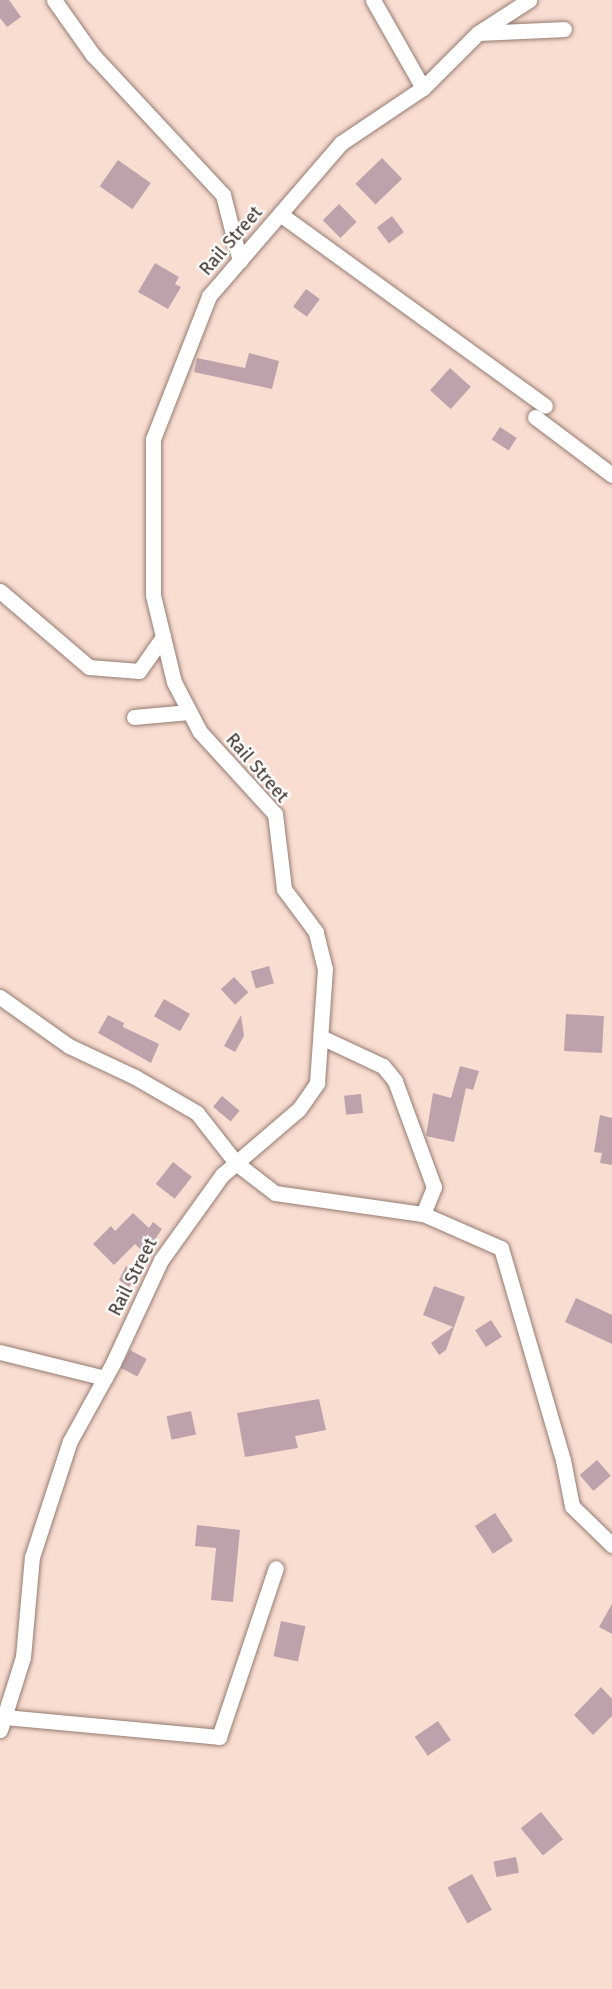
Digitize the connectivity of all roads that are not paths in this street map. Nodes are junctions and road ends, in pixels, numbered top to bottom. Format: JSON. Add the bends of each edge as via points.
{"nodes":[{"id":1,"x":54,"y":0,"type":"edge"},
{"id":2,"x":373,"y":0,"type":"edge"},
{"id":3,"x":529,"y":0,"type":"edge"},
{"id":4,"x":564,"y":29,"type":"dead end"},
{"id":5,"x":478,"y":33,"type":"junction"},
{"id":6,"x":423,"y":88,"type":"junction"},
{"id":7,"x":280,"y":214,"type":"junction"},
{"id":8,"x":240,"y":261,"type":"junction"},
{"id":9,"x":612,"y":475,"type":"edge"},
{"id":10,"x":0,"y":591,"type":"edge"},
{"id":11,"x":163,"y":637,"type":"junction"},
{"id":12,"x":189,"y":712,"type":"junction"},
{"id":13,"x":134,"y":717,"type":"dead end"},
{"id":14,"x":0,"y":997,"type":"edge"},
{"id":15,"x":321,"y":1037,"type":"junction"},
{"id":16,"x":236,"y":1163,"type":"junction"},
{"id":17,"x":423,"y":1214,"type":"junction"},
{"id":18,"x":0,"y":1352,"type":"edge"},
{"id":19,"x":105,"y":1378,"type":"junction"},
{"id":20,"x":612,"y":1545,"type":"edge"},
{"id":21,"x":276,"y":1568,"type":"dead end"},
{"id":22,"x":1,"y":1727,"type":"edge"}],
"edges":[{"from":1,"to":8,"type":"street","via":[[93,55],[223,195]]},
{"from":2,"to":6,"type":"street"},
{"from":3,"to":5,"type":"street","name":"Rail Street"},
{"from":4,"to":5,"type":"street"},
{"from":5,"to":6,"type":"street","name":"Rail Street"},
{"from":6,"to":7,"type":"street","name":"Rail Street","via":[[341,143]]},
{"from":7,"to":8,"type":"street","name":"Rail Street"},
{"from":7,"to":9,"type":"street","via":[[540,412]]},
{"from":8,"to":11,"type":"street","name":"Rail Street","via":[[209,296],[153,439],[153,595]]},
{"from":10,"to":11,"type":"street","via":[[89,667],[139,672]]},
{"from":11,"to":12,"type":"street","name":"Rail Street","via":[[174,682]]},
{"from":12,"to":13,"type":"street"},
{"from":12,"to":15,"type":"street","name":"Rail Street","via":[[200,732],[275,814],[284,889],[316,932],[325,969]]},
{"from":14,"to":16,"type":"street","via":[[69,1046],[135,1077],[197,1113]]},
{"from":15,"to":16,"type":"street","name":"Rail Street","via":[[317,1083],[299,1109]]},
{"from":15,"to":17,"type":"street","via":[[383,1066],[395,1081],[434,1187]]},
{"from":16,"to":17,"type":"street","via":[[275,1193]]},
{"from":16,"to":19,"type":"street","name":"Rail Street","via":[[222,1175],[160,1260]]},
{"from":17,"to":20,"type":"street","via":[[501,1248],[563,1460],[572,1506]]},
{"from":18,"to":19,"type":"street"},
{"from":19,"to":22,"type":"street","name":"Rail Street","via":[[70,1441],[33,1557],[23,1657]]},
{"from":21,"to":22,"type":"street","via":[[219,1737]]}]}
